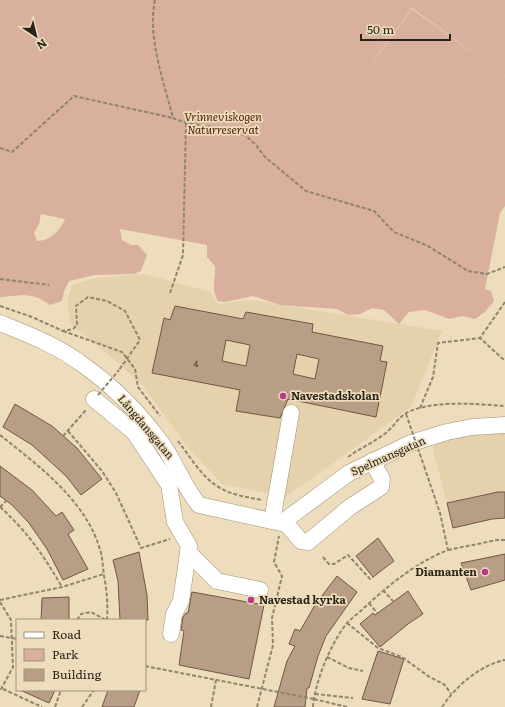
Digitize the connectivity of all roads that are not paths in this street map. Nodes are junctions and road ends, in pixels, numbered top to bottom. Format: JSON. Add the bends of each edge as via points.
{"nodes":[{"id":1,"x":0,"y":323,"type":"edge"},
{"id":2,"x":96,"y":397,"type":"road end"},
{"id":3,"x":291,"y":414,"type":"dead end"},
{"id":4,"x":505,"y":425,"type":"edge"},
{"id":5,"x":372,"y":461,"type":"junction"},
{"id":6,"x":279,"y":522,"type":"junction"},
{"id":7,"x":188,"y":552,"type":"junction"},
{"id":8,"x":260,"y":590,"type":"dead end"},
{"id":9,"x":171,"y":634,"type":"dead end"}],
"edges":[{"from":1,"to":6,"type":"street","name":"Långdansgatan","via":[[78,361],[122,397],[175,462],[191,496],[199,505]]},
{"from":2,"to":7,"type":"street","via":[[134,432],[168,485],[175,522],[189,546]]},
{"from":3,"to":6,"type":"street","via":[[275,502]]},
{"from":4,"to":5,"type":"street","name":"Spelmansgatan","via":[[447,432],[411,443]]},
{"from":5,"to":6,"type":"street","name":"Spelmansgatan","via":[[349,472]]},
{"from":5,"to":6,"type":"street","via":[[382,479],[381,487],[350,507],[308,542],[301,541]]},
{"from":7,"to":8,"type":"street","via":[[217,582]]},
{"from":7,"to":9,"type":"street","via":[[181,601],[174,614]]}]}
